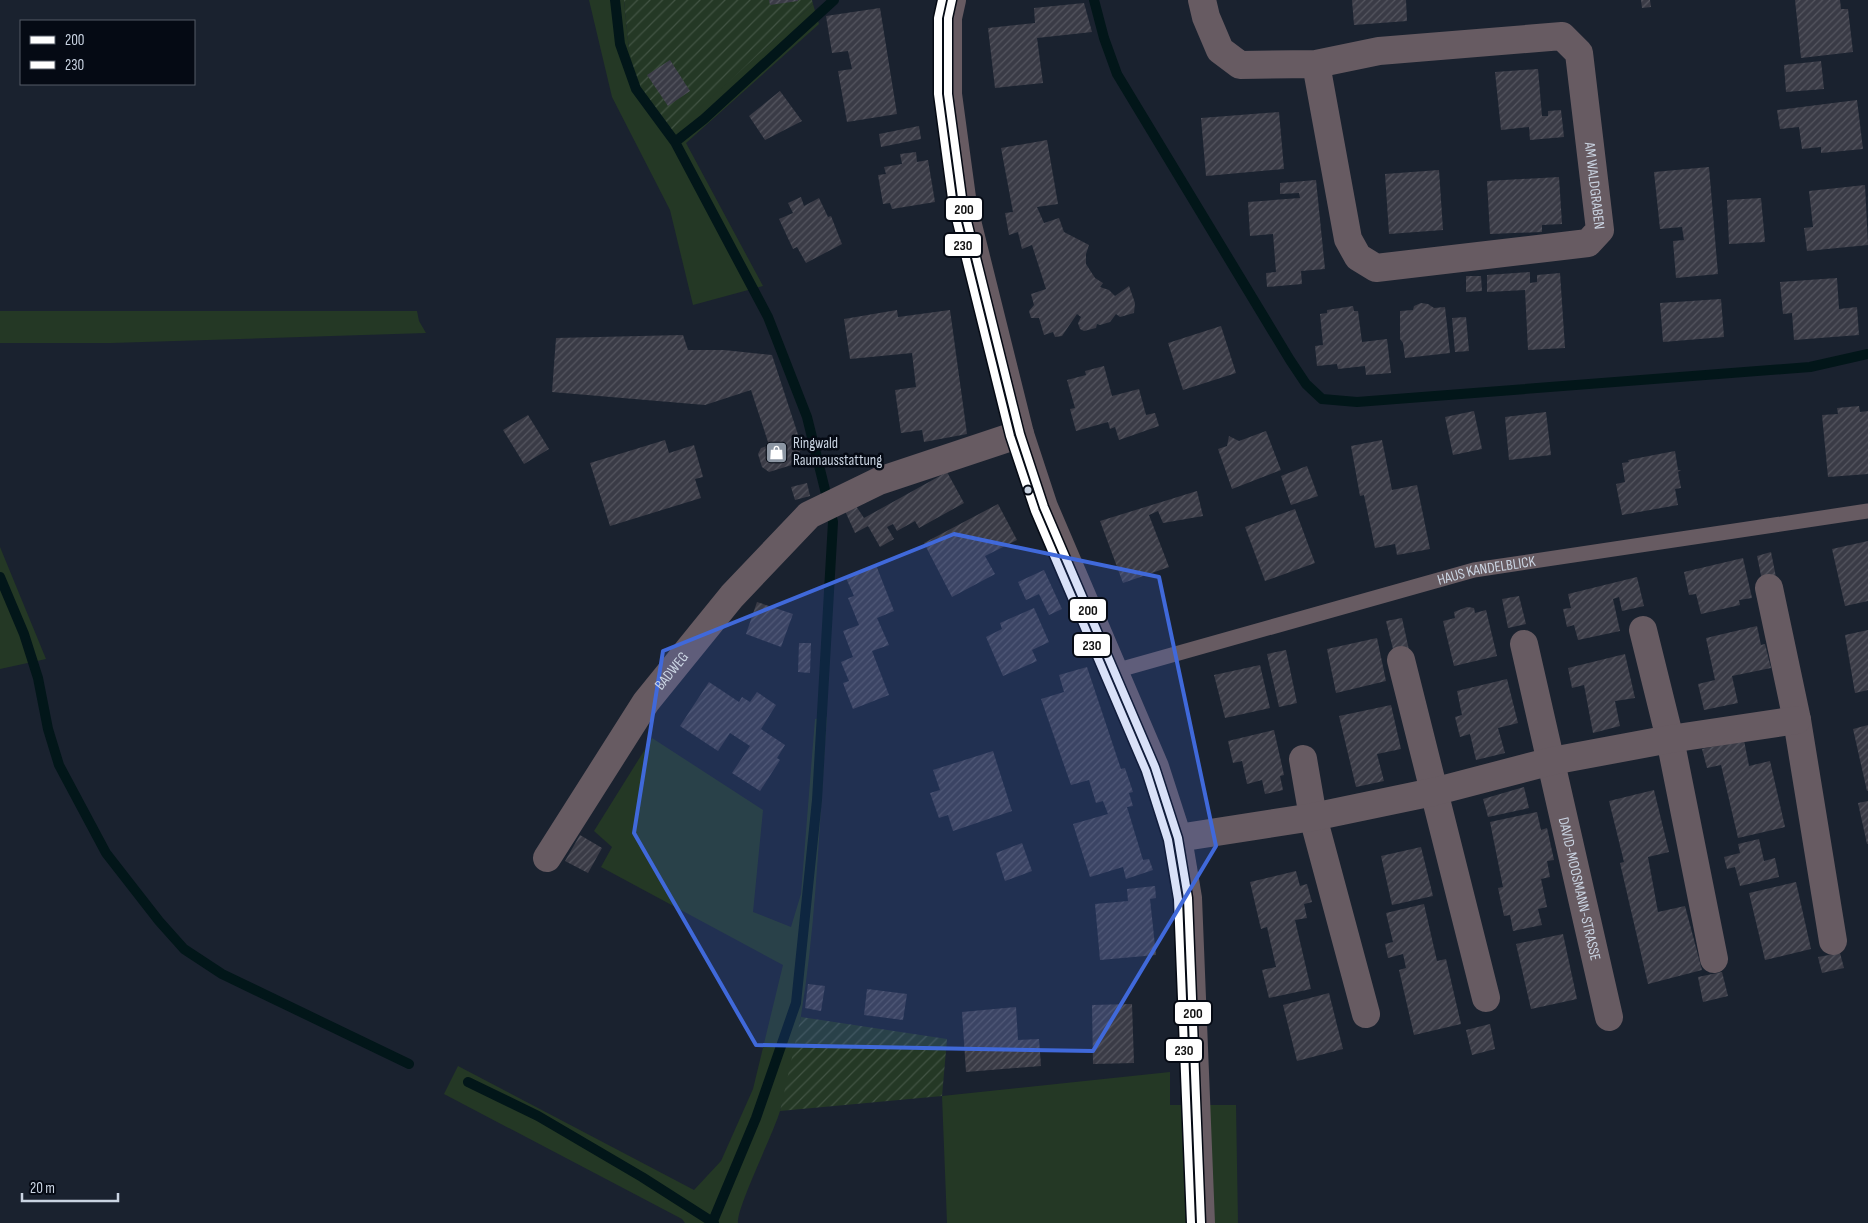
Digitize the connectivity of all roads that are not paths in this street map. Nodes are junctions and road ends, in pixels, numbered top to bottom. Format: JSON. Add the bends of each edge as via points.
{"nodes":[{"id":1,"x":952,"y":0,"type":"edge"},
{"id":2,"x":1202,"y":0,"type":"edge"},
{"id":3,"x":1316,"y":64,"type":"junction"},
{"id":4,"x":1020,"y":434,"type":"junction"},
{"id":5,"x":1868,"y":511,"type":"edge"},
{"id":6,"x":1770,"y":588,"type":"dead end"},
{"id":7,"x":1642,"y":630,"type":"dead end"},
{"id":8,"x":1524,"y":644,"type":"dead end"},
{"id":9,"x":1402,"y":660,"type":"dead end"},
{"id":10,"x":1115,"y":671,"type":"junction"},
{"id":11,"x":1797,"y":720,"type":"junction"},
{"id":12,"x":1670,"y":739,"type":"junction"},
{"id":13,"x":1303,"y":759,"type":"dead end"},
{"id":14,"x":1552,"y":760,"type":"junction"},
{"id":15,"x":1433,"y":792,"type":"junction"},
{"id":16,"x":1313,"y":817,"type":"junction"},
{"id":17,"x":1178,"y":838,"type":"junction"},
{"id":18,"x":547,"y":858,"type":"dead end"},
{"id":19,"x":1833,"y":941,"type":"dead end"},
{"id":20,"x":1714,"y":959,"type":"dead end"},
{"id":21,"x":1486,"y":998,"type":"dead end"},
{"id":22,"x":1366,"y":1014,"type":"dead end"},
{"id":23,"x":1608,"y":1017,"type":"dead end"},
{"id":24,"x":1202,"y":1223,"type":"edge"}],
"edges":[{"from":1,"to":4,"type":"street","via":[[948,18],[948,94],[963,204]]},
{"from":2,"to":3,"type":"street","name":"AM WALDGRABEN","via":[[1220,50],[1240,65]]},
{"from":3,"to":3,"type":"street","name":"AM WALDGRABEN","via":[[1379,51],[1562,36],[1578,53],[1600,230],[1588,243],[1376,268],[1358,257],[1348,239]]},
{"from":4,"to":10,"type":"street","via":[[1044,507]]},
{"from":4,"to":18,"type":"street","name":"BADWEG","via":[[879,482],[809,515],[732,596],[646,702]]},
{"from":5,"to":10,"type":"lane","name":"HAUS KANDELBLICK","via":[[1474,570]]},
{"from":6,"to":11,"type":"street"},
{"from":7,"to":12,"type":"street"},
{"from":8,"to":14,"type":"street","name":"DAVID-MOOSMANN-STRASSE"},
{"from":9,"to":15,"type":"street"},
{"from":10,"to":17,"type":"street","via":[[1155,767]]},
{"from":11,"to":12,"type":"street"},
{"from":11,"to":19,"type":"street"},
{"from":12,"to":14,"type":"street"},
{"from":12,"to":20,"type":"street"},
{"from":13,"to":16,"type":"street"},
{"from":14,"to":15,"type":"street"},
{"from":14,"to":23,"type":"street","name":"DAVID-MOOSMANN-STRASSE"},
{"from":15,"to":16,"type":"street"},
{"from":15,"to":21,"type":"street"},
{"from":16,"to":17,"type":"street"},
{"from":16,"to":22,"type":"street"},
{"from":17,"to":24,"type":"street","via":[[1188,898]]}]}
